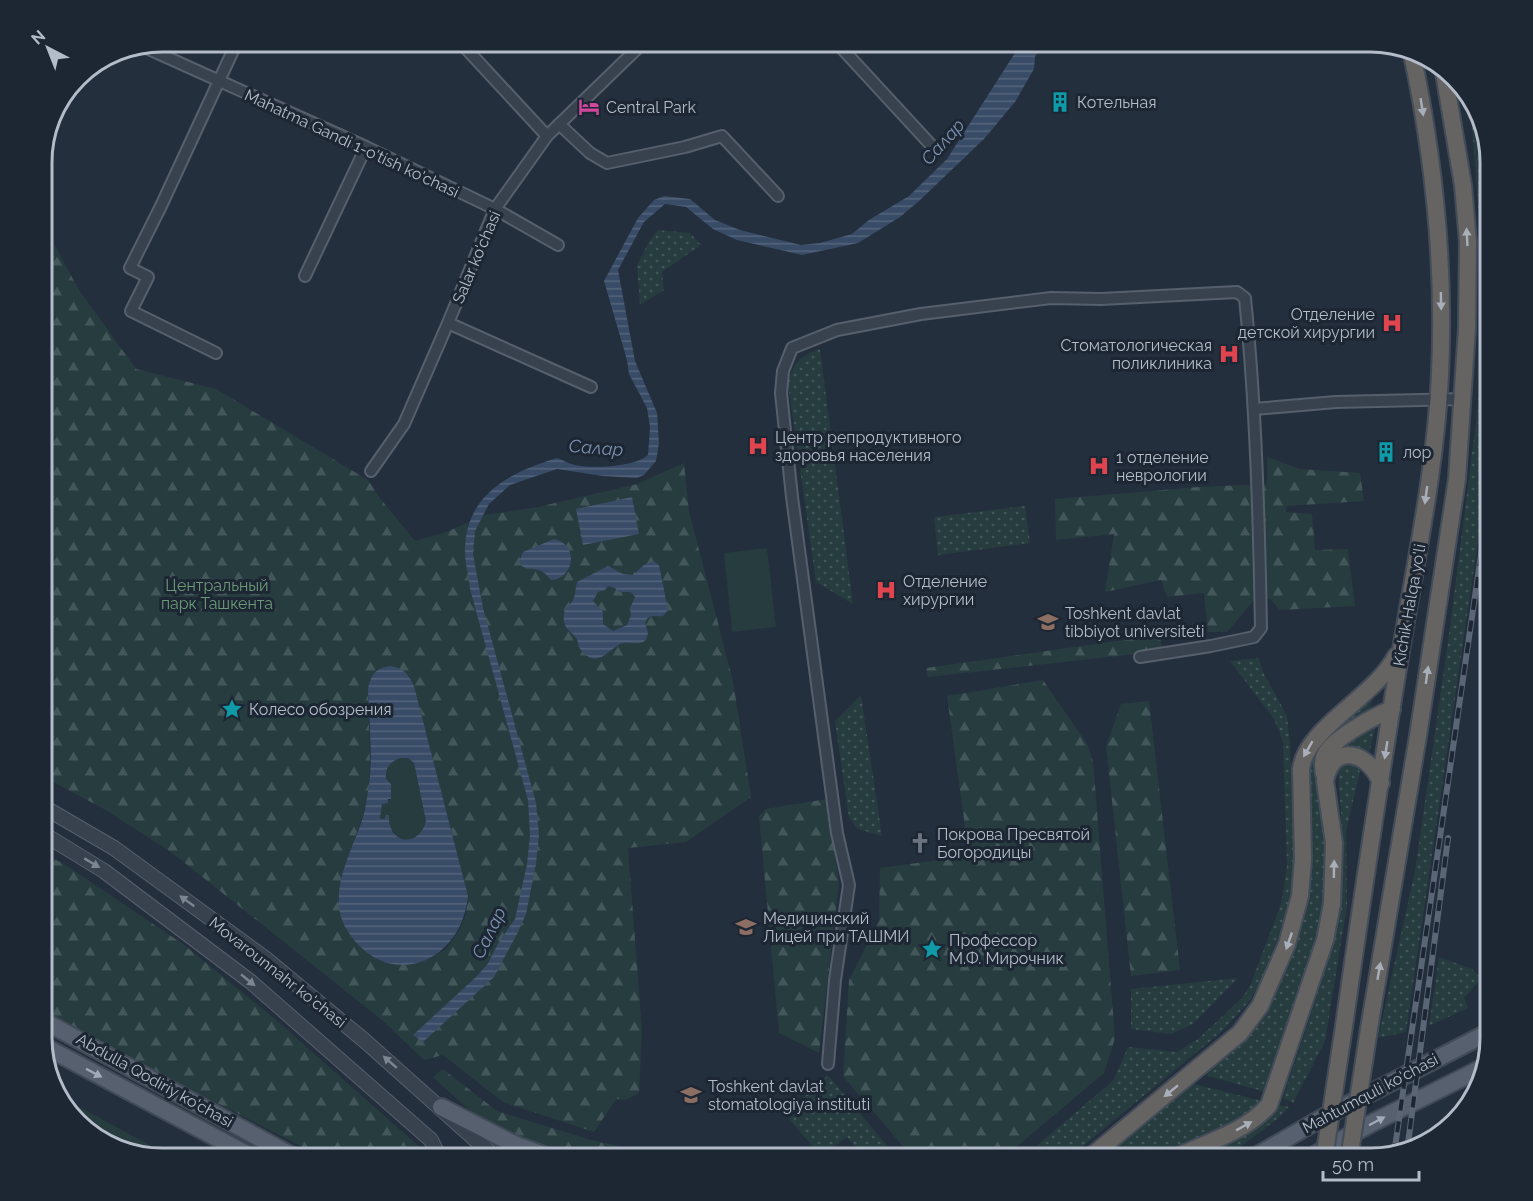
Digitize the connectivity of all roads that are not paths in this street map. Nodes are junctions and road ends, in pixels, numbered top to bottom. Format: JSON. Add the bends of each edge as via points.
{"nodes":[{"id":1,"x":846,"y":52,"type":"edge"},
{"id":2,"x":157,"y":53,"type":"edge"},
{"id":3,"x":232,"y":53,"type":"edge"},
{"id":4,"x":470,"y":53,"type":"edge"},
{"id":5,"x":633,"y":53,"type":"edge"},
{"id":6,"x":1413,"y":61,"type":"edge"},
{"id":7,"x":219,"y":82,"type":"junction"},
{"id":8,"x":1446,"y":83,"type":"edge"},
{"id":9,"x":559,"y":124,"type":"junction"},
{"id":10,"x":547,"y":136,"type":"junction"},
{"id":11,"x":931,"y":145,"type":"dead end"},
{"id":12,"x":366,"y":147,"type":"junction"},
{"id":13,"x":778,"y":196,"type":"dead end"},
{"id":14,"x":495,"y":209,"type":"junction"},
{"id":15,"x":558,"y":245,"type":"dead end"},
{"id":16,"x":304,"y":276,"type":"dead end"},
{"id":17,"x":448,"y":323,"type":"junction"},
{"id":18,"x":216,"y":353,"type":"dead end"},
{"id":19,"x":591,"y":387,"type":"dead end"},
{"id":20,"x":1438,"y":399,"type":"junction"},
{"id":21,"x":1463,"y":399,"type":"junction"},
{"id":22,"x":1254,"y":409,"type":"junction"},
{"id":23,"x":371,"y":471,"type":"dead end"},
{"id":24,"x":1402,"y":644,"type":"junction"},
{"id":25,"x":1140,"y":657,"type":"dead end"},
{"id":26,"x":1392,"y":709,"type":"junction"},
{"id":27,"x":1325,"y":781,"type":"junction"},
{"id":28,"x":1381,"y":783,"type":"junction"},
{"id":29,"x":53,"y":812,"type":"edge"},
{"id":30,"x":53,"y":840,"type":"edge"},
{"id":31,"x":53,"y":1026,"type":"edge"},
{"id":32,"x":1480,"y":1037,"type":"edge"},
{"id":33,"x":54,"y":1051,"type":"edge"},
{"id":34,"x":828,"y":1064,"type":"dead end"},
{"id":35,"x":1476,"y":1071,"type":"edge"},
{"id":36,"x":441,"y":1107,"type":"junction"},
{"id":37,"x":235,"y":1148,"type":"edge"},
{"id":38,"x":276,"y":1148,"type":"edge"},
{"id":39,"x":435,"y":1148,"type":"edge"},
{"id":40,"x":485,"y":1148,"type":"edge"},
{"id":41,"x":524,"y":1148,"type":"edge"},
{"id":42,"x":1101,"y":1148,"type":"edge"},
{"id":43,"x":1196,"y":1148,"type":"edge"},
{"id":44,"x":1270,"y":1148,"type":"edge"},
{"id":45,"x":1326,"y":1148,"type":"edge"},
{"id":46,"x":1327,"y":1148,"type":"edge"},
{"id":47,"x":1351,"y":1148,"type":"edge"}],
"edges":[{"from":1,"to":11,"type":"street"},
{"from":2,"to":7,"type":"street","name":"Mahatma Gandi 1-o'tish ko'chasi"},
{"from":3,"to":7,"type":"street"},
{"from":4,"to":10,"type":"street"},
{"from":5,"to":9,"type":"street","name":"Salar ko'chasi"},
{"from":6,"to":20,"type":"highway","name":"Kichik Halqa yo'li","one_way":true,"via":[[1438,226]]},
{"from":7,"to":12,"type":"street","name":"Mahatma Gandi 1-o'tish ko'chasi"},
{"from":7,"to":18,"type":"street","via":[[130,268],[148,277],[131,310]]},
{"from":21,"to":8,"type":"highway","name":"Kichik Halqa yo'li","one_way":true,"via":[[1468,242]]},
{"from":9,"to":10,"type":"street","name":"Salar ko'chasi"},
{"from":9,"to":13,"type":"street","via":[[607,163],[722,136]]},
{"from":10,"to":14,"type":"street","name":"Salar ko'chasi"},
{"from":12,"to":14,"type":"street","name":"Mahatma Gandi 1-o'tish ko'chasi"},
{"from":12,"to":16,"type":"street"},
{"from":14,"to":15,"type":"street","name":"Mahatma Gandi 1-o'tish ko'chasi"},
{"from":14,"to":17,"type":"street","name":"Salar ko'chasi"},
{"from":17,"to":19,"type":"street"},
{"from":17,"to":23,"type":"street","name":"Salar ko'chasi","via":[[404,424]]},
{"from":20,"to":21,"type":"street"},
{"from":20,"to":22,"type":"street"},
{"from":20,"to":24,"type":"highway","name":"Kichik Halqa yo'li","one_way":true,"via":[[1421,537]]},
{"from":47,"to":21,"type":"highway","name":"Kichik Halqa yo'li","one_way":true,"bridge":true,"via":[[1457,479]]},
{"from":22,"to":25,"type":"street","via":[[1262,628],[1254,637]]},
{"from":22,"to":34,"type":"street","via":[[1245,298],[1237,292],[1052,298],[921,314],[837,330],[792,348],[783,371],[781,393],[792,497],[837,833],[849,885]]},
{"from":24,"to":26,"type":"highway","name":"Kichik Halqa yo'li"},
{"from":24,"to":42,"type":"highway","one_way":true,"via":[[1371,690],[1318,735],[1304,755],[1300,896],[1287,944],[1260,1006],[1240,1033]]},
{"from":26,"to":27,"type":"highway","via":[[1366,720],[1329,749],[1323,761]]},
{"from":26,"to":28,"type":"highway","name":"Kichik Halqa yo'li","one_way":true},
{"from":27,"to":28,"type":"highway","via":[[1331,765],[1349,754],[1365,759]]},
{"from":43,"to":27,"type":"highway","one_way":true,"via":[[1245,1126],[1272,1099],[1325,940],[1332,904],[1334,843]]},
{"from":28,"to":45,"type":"highway","name":"Kichik Halqa yo'li","bridge":true},
{"from":36,"to":29,"type":"street","name":"Movarounnahr ko'chasi","one_way":true,"via":[[266,959],[114,848]]},
{"from":30,"to":39,"type":"street","name":"Movarounnahr ko'chasi","one_way":true,"via":[[104,871],[242,975],[392,1105]]},
{"from":31,"to":38,"type":"main road","name":"Abdulla Qodiriy ko'chasi"},
{"from":32,"to":44,"type":"main road","name":"Mahtumquli ko'chasi"},
{"from":33,"to":37,"type":"main road","name":"Abdulla Qodiriy ko'chasi","one_way":true},
{"from":46,"to":35,"type":"main road","name":"Mahtumquli ko'chasi","one_way":true},
{"from":36,"to":40,"type":"street","name":"Movarounnahr ko'chasi"},
{"from":36,"to":41,"type":"main road"}]}
